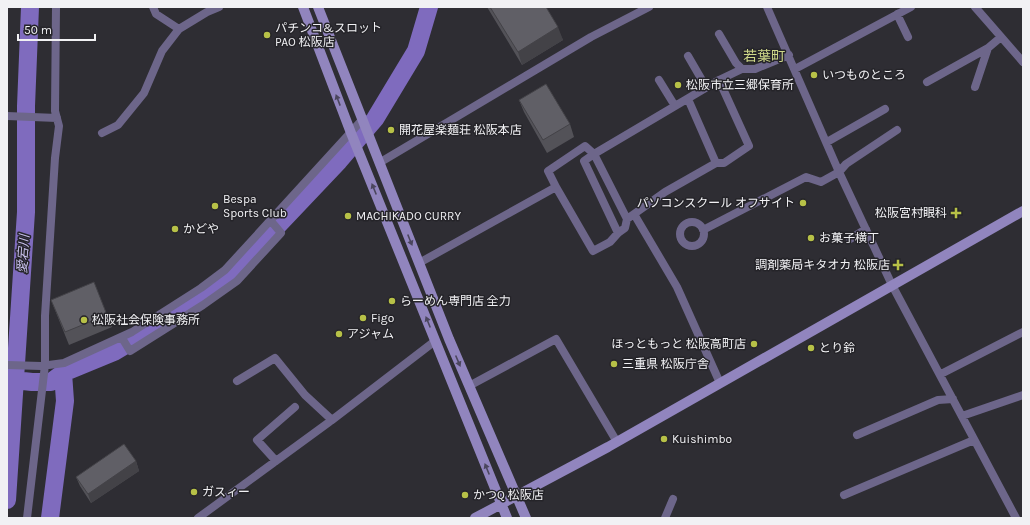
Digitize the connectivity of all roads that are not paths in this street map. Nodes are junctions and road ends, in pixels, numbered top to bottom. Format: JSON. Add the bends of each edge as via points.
{"nodes":[{"id":1,"x":56,"y":7,"type":"edge"},
{"id":2,"x":153,"y":7,"type":"edge"},
{"id":3,"x":219,"y":7,"type":"edge"},
{"id":4,"x":303,"y":7,"type":"edge"},
{"id":5,"x":318,"y":7,"type":"edge"},
{"id":6,"x":649,"y":7,"type":"edge"},
{"id":7,"x":767,"y":7,"type":"edge"},
{"id":8,"x":910,"y":7,"type":"edge"},
{"id":9,"x":975,"y":7,"type":"edge"},
{"id":10,"x":897,"y":14,"type":"junction"},
{"id":11,"x":179,"y":29,"type":"junction"},
{"id":12,"x":719,"y":34,"type":"dead end"},
{"id":13,"x":908,"y":37,"type":"dead end"},
{"id":14,"x":1001,"y":37,"type":"junction"},
{"id":15,"x":988,"y":48,"type":"junction"},
{"id":16,"x":789,"y":55,"type":"junction"},
{"id":17,"x":688,"y":56,"type":"dead end"},
{"id":18,"x":1023,"y":62,"type":"edge"},
{"id":19,"x":742,"y":69,"type":"junction"},
{"id":20,"x":795,"y":69,"type":"junction"},
{"id":21,"x":659,"y":80,"type":"dead end"},
{"id":22,"x":719,"y":80,"type":"junction"},
{"id":23,"x":927,"y":82,"type":"dead end"},
{"id":24,"x":706,"y":87,"type":"junction"},
{"id":25,"x":975,"y":87,"type":"dead end"},
{"id":26,"x":688,"y":99,"type":"junction"},
{"id":27,"x":675,"y":106,"type":"junction"},
{"id":28,"x":885,"y":109,"type":"dead end"},
{"id":29,"x":7,"y":116,"type":"edge"},
{"id":30,"x":57,"y":118,"type":"junction"},
{"id":31,"x":363,"y":122,"type":"junction"},
{"id":32,"x":897,"y":130,"type":"dead end"},
{"id":33,"x":102,"y":133,"type":"dead end"},
{"id":34,"x":352,"y":135,"type":"junction"},
{"id":35,"x":827,"y":142,"type":"junction"},
{"id":36,"x":594,"y":154,"type":"junction"},
{"id":37,"x":379,"y":162,"type":"junction"},
{"id":38,"x":716,"y":162,"type":"junction"},
{"id":39,"x":839,"y":172,"type":"junction"},
{"id":40,"x":556,"y":187,"type":"junction"},
{"id":41,"x":1023,"y":212,"type":"edge"},
{"id":42,"x":631,"y":217,"type":"junction"},
{"id":43,"x":272,"y":221,"type":"junction"},
{"id":44,"x":866,"y":229,"type":"junction"},
{"id":45,"x":703,"y":230,"type":"dead end"},
{"id":46,"x":618,"y":233,"type":"junction"},
{"id":47,"x":850,"y":239,"type":"dead end"},
{"id":48,"x":240,"y":254,"type":"junction"},
{"id":49,"x":419,"y":263,"type":"junction"},
{"id":50,"x":251,"y":264,"type":"junction"},
{"id":51,"x":892,"y":285,"type":"junction"},
{"id":52,"x":201,"y":289,"type":"junction"},
{"id":53,"x":210,"y":300,"type":"junction"},
{"id":54,"x":159,"y":316,"type":"junction"},
{"id":55,"x":167,"y":328,"type":"junction"},
{"id":56,"x":1023,"y":332,"type":"edge"},
{"id":57,"x":122,"y":338,"type":"junction"},
{"id":58,"x":435,"y":341,"type":"junction"},
{"id":59,"x":7,"y":365,"type":"edge"},
{"id":60,"x":43,"y":368,"type":"junction"},
{"id":61,"x":941,"y":374,"type":"junction"},
{"id":62,"x":237,"y":381,"type":"dead end"},
{"id":63,"x":720,"y":383,"type":"junction"},
{"id":64,"x":469,"y":386,"type":"junction"},
{"id":65,"x":1023,"y":395,"type":"edge"},
{"id":66,"x":953,"y":399,"type":"junction"},
{"id":67,"x":295,"y":407,"type":"dead end"},
{"id":68,"x":962,"y":416,"type":"junction"},
{"id":69,"x":332,"y":420,"type":"junction"},
{"id":70,"x":857,"y":435,"type":"dead end"},
{"id":71,"x":974,"y":440,"type":"junction"},
{"id":72,"x":617,"y":442,"type":"junction"},
{"id":73,"x":276,"y":461,"type":"junction"},
{"id":74,"x":844,"y":495,"type":"dead end"},
{"id":75,"x":516,"y":496,"type":"junction"},
{"id":76,"x":673,"y":499,"type":"dead end"},
{"id":77,"x":501,"y":504,"type":"junction"},
{"id":78,"x":27,"y":518,"type":"edge"},
{"id":79,"x":198,"y":518,"type":"edge"},
{"id":80,"x":475,"y":518,"type":"edge"},
{"id":81,"x":507,"y":518,"type":"edge"},
{"id":82,"x":526,"y":518,"type":"edge"},
{"id":83,"x":665,"y":518,"type":"edge"},
{"id":84,"x":1016,"y":518,"type":"edge"}],
"edges":[{"from":1,"to":30,"type":"street"},
{"from":2,"to":11,"type":"street","via":[[156,14]]},
{"from":3,"to":11,"type":"street"},
{"from":34,"to":4,"type":"street","one_way":true},
{"from":5,"to":31,"type":"street"},
{"from":6,"to":37,"type":"street"},
{"from":7,"to":16,"type":"street"},
{"from":8,"to":10,"type":"street"},
{"from":9,"to":14,"type":"street"},
{"from":10,"to":13,"type":"street"},
{"from":10,"to":20,"type":"street"},
{"from":11,"to":33,"type":"street","via":[[162,50],[144,94],[118,125]]},
{"from":12,"to":19,"type":"street","via":[[736,64]]},
{"from":14,"to":15,"type":"street"},
{"from":14,"to":18,"type":"street"},
{"from":15,"to":23,"type":"street"},
{"from":15,"to":25,"type":"street"},
{"from":16,"to":19,"type":"street","via":[[755,69]]},
{"from":16,"to":20,"type":"street"},
{"from":17,"to":24,"type":"street"},
{"from":19,"to":22,"type":"street"},
{"from":20,"to":35,"type":"street"},
{"from":21,"to":27,"type":"street"},
{"from":22,"to":24,"type":"street"},
{"from":22,"to":38,"type":"street","via":[[749,146],[724,163]]},
{"from":24,"to":26,"type":"street"},
{"from":26,"to":27,"type":"street"},
{"from":26,"to":38,"type":"street"},
{"from":27,"to":36,"type":"street"},
{"from":28,"to":35,"type":"street"},
{"from":29,"to":30,"type":"street"},
{"from":30,"to":60,"type":"street","via":[[59,126]]},
{"from":31,"to":34,"type":"street"},
{"from":31,"to":37,"type":"street"},
{"from":32,"to":39,"type":"street","via":[[846,164]]},
{"from":34,"to":43,"type":"street"},
{"from":58,"to":34,"type":"street","one_way":true},
{"from":35,"to":39,"type":"street"},
{"from":36,"to":40,"type":"street","via":[[585,146],[548,171]]},
{"from":36,"to":42,"type":"street"},
{"from":36,"to":46,"type":"street","via":[[584,161]]},
{"from":37,"to":49,"type":"street","one_way":true},
{"from":38,"to":42,"type":"street","via":[[665,192]]},
{"from":39,"to":44,"type":"street"},
{"from":39,"to":45,"type":"street","via":[[820,182],[806,177]]},
{"from":40,"to":46,"type":"street","via":[[593,251],[610,242]]},
{"from":40,"to":49,"type":"street"},
{"from":41,"to":51,"type":"street"},
{"from":42,"to":46,"type":"street","via":[[626,228]]},
{"from":42,"to":63,"type":"street","via":[[677,287]]},
{"from":43,"to":48,"type":"street"},
{"from":43,"to":50,"type":"street","via":[[281,233]]},
{"from":44,"to":47,"type":"street"},
{"from":44,"to":51,"type":"street"},
{"from":48,"to":50,"type":"street"},
{"from":48,"to":52,"type":"street"},
{"from":49,"to":64,"type":"street","one_way":true},
{"from":50,"to":53,"type":"street","via":[[237,281]]},
{"from":51,"to":61,"type":"street"},
{"from":51,"to":63,"type":"street"},
{"from":52,"to":53,"type":"street"},
{"from":52,"to":54,"type":"street"},
{"from":53,"to":55,"type":"street"},
{"from":54,"to":55,"type":"street"},
{"from":54,"to":57,"type":"street"},
{"from":55,"to":57,"type":"street","via":[[130,351]]},
{"from":56,"to":61,"type":"street"},
{"from":57,"to":60,"type":"street","via":[[64,363]]},
{"from":58,"to":69,"type":"street"},
{"from":77,"to":58,"type":"street","one_way":true},
{"from":59,"to":60,"type":"street"},
{"from":60,"to":78,"type":"street"},
{"from":61,"to":66,"type":"street"},
{"from":62,"to":69,"type":"street","via":[[275,358],[305,395]]},
{"from":63,"to":72,"type":"street"},
{"from":64,"to":72,"type":"street","via":[[556,339]]},
{"from":64,"to":75,"type":"street"},
{"from":65,"to":68,"type":"street"},
{"from":66,"to":68,"type":"street"},
{"from":66,"to":70,"type":"street","via":[[938,400]]},
{"from":67,"to":73,"type":"street","via":[[257,440]]},
{"from":68,"to":71,"type":"street"},
{"from":69,"to":73,"type":"street"},
{"from":71,"to":74,"type":"street"},
{"from":71,"to":84,"type":"street"},
{"from":72,"to":75,"type":"street"},
{"from":73,"to":79,"type":"street"},
{"from":75,"to":77,"type":"street"},
{"from":75,"to":82,"type":"street"},
{"from":76,"to":83,"type":"street"},
{"from":77,"to":80,"type":"street"},
{"from":77,"to":81,"type":"street"}]}
